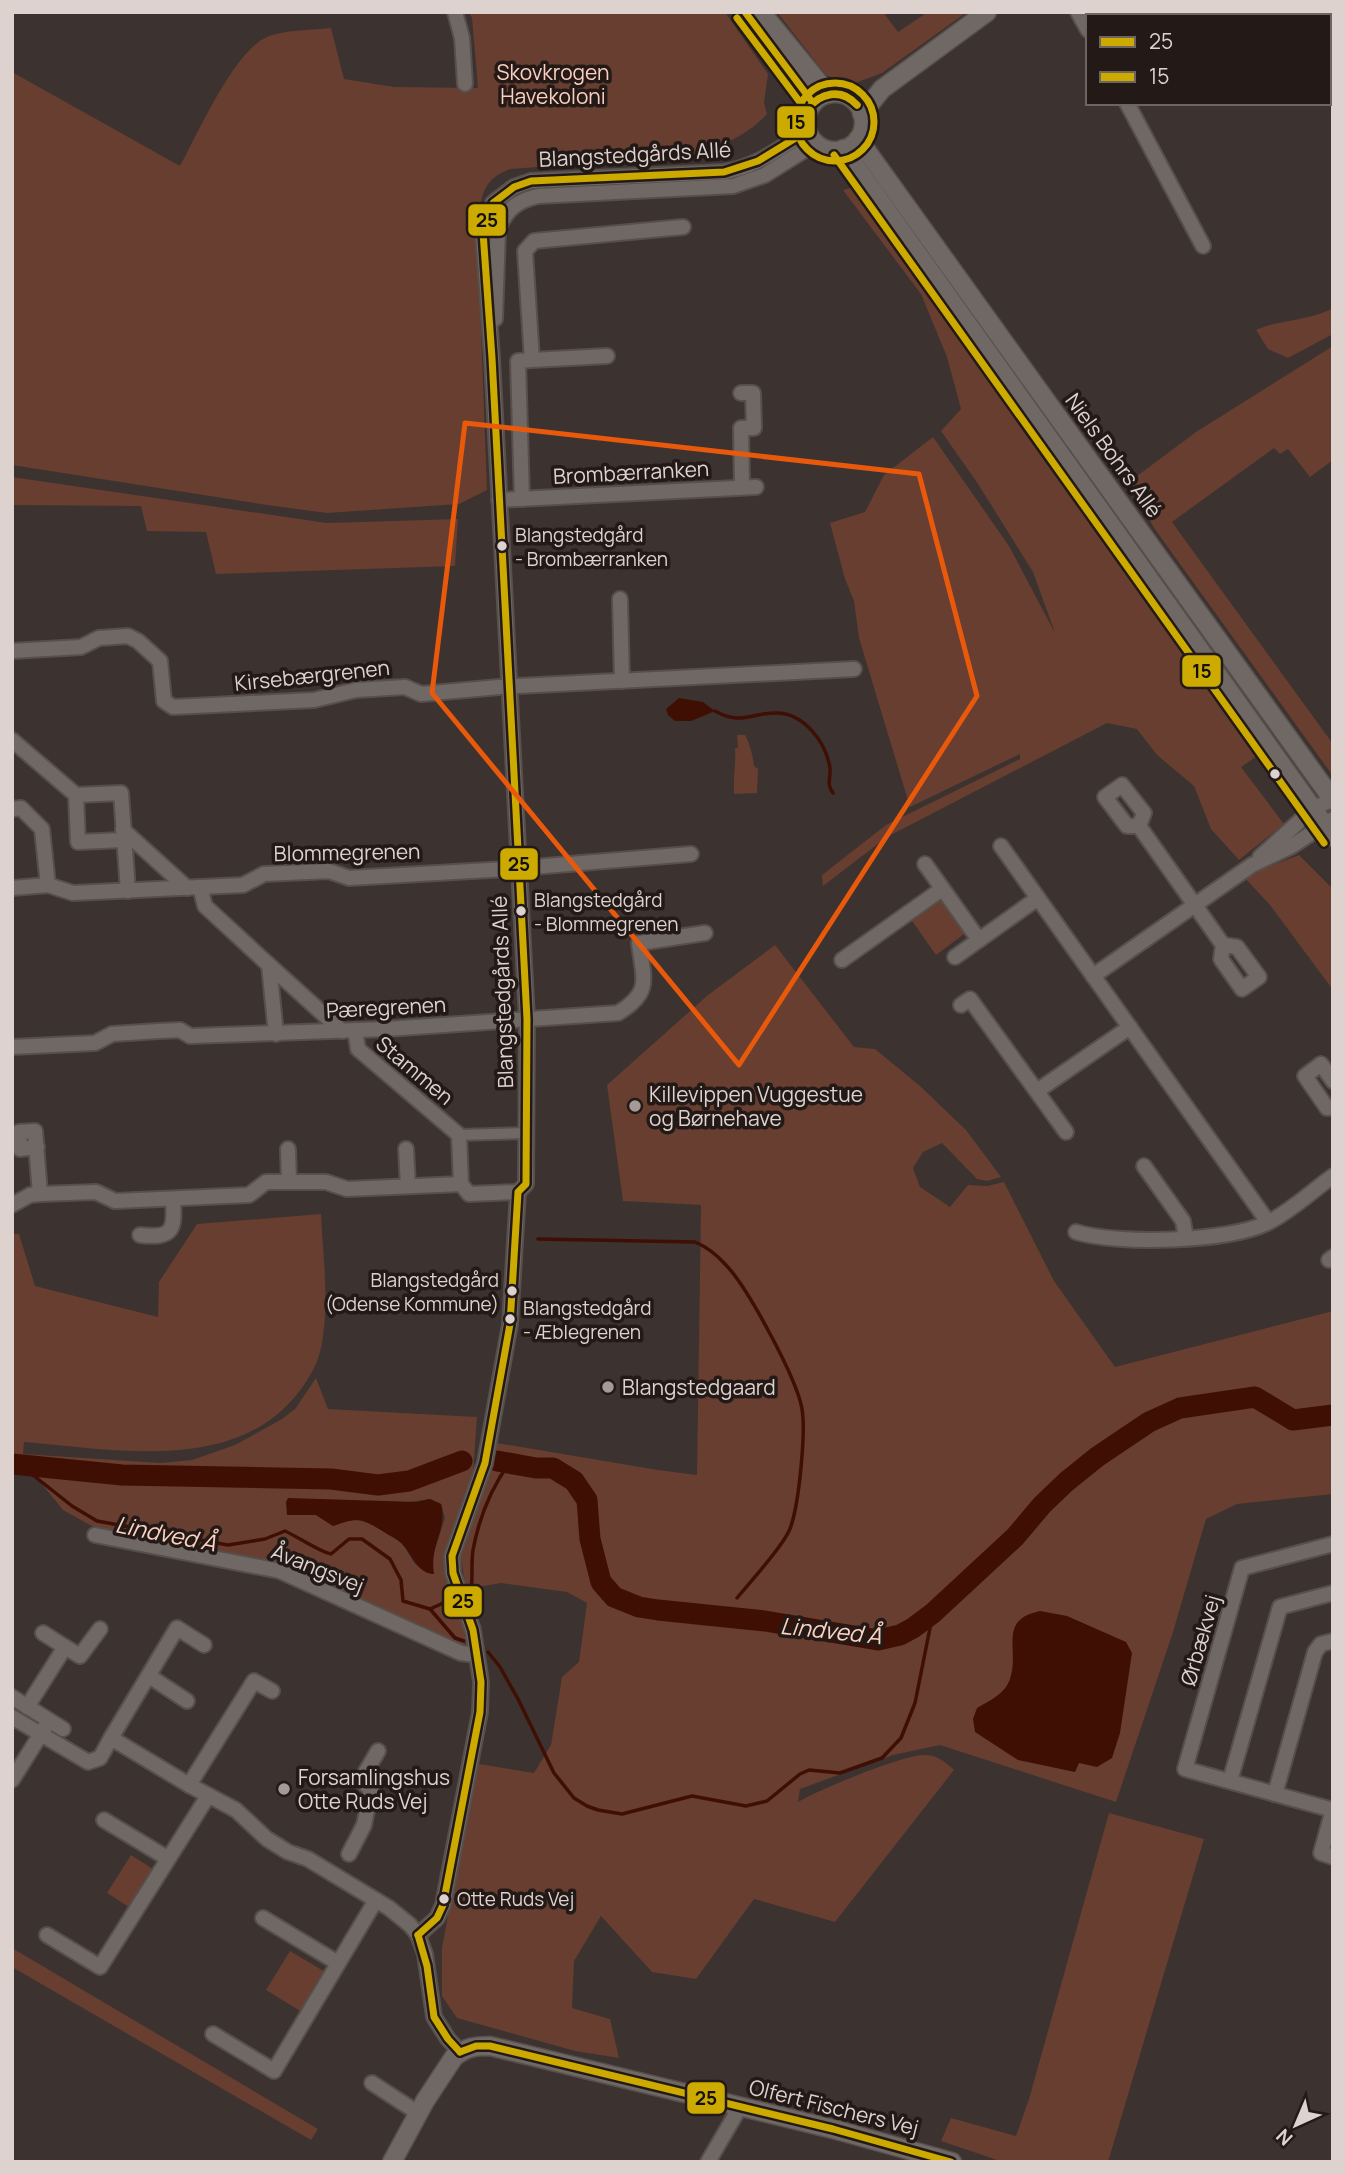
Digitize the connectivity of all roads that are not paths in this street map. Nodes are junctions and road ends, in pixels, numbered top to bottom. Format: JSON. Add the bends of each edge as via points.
{"nodes":[{"id":1,"x":455,"y":12,"type":"edge"},
{"id":2,"x":746,"y":12,"type":"edge"},
{"id":3,"x":761,"y":12,"type":"edge"},
{"id":4,"x":987,"y":12,"type":"edge"},
{"id":5,"x":465,"y":84,"type":"dead end"},
{"id":6,"x":820,"y":99,"type":"junction"},
{"id":7,"x":1128,"y":105,"type":"edge"},
{"id":8,"x":857,"y":107,"type":"junction"},
{"id":9,"x":811,"y":137,"type":"junction"},
{"id":10,"x":851,"y":144,"type":"junction"},
{"id":11,"x":683,"y":227,"type":"dead end"},
{"id":12,"x":1203,"y":246,"type":"dead end"},
{"id":13,"x":607,"y":356,"type":"dead end"},
{"id":14,"x":532,"y":360,"type":"junction"},
{"id":15,"x":741,"y":393,"type":"dead end"},
{"id":16,"x":522,"y":499,"type":"junction"},
{"id":17,"x":499,"y":500,"type":"junction"},
{"id":18,"x":620,"y":599,"type":"dead end"},
{"id":19,"x":12,"y":651,"type":"edge"},
{"id":20,"x":854,"y":669,"type":"dead end"},
{"id":21,"x":622,"y":681,"type":"junction"},
{"id":22,"x":509,"y":687,"type":"junction"},
{"id":23,"x":12,"y":740,"type":"edge"},
{"id":24,"x":76,"y":795,"type":"junction"},
{"id":25,"x":12,"y":809,"type":"edge"},
{"id":26,"x":1329,"y":812,"type":"edge"},
{"id":27,"x":1139,"y":826,"type":"dead end"},
{"id":28,"x":123,"y":835,"type":"junction"},
{"id":29,"x":1001,"y":846,"type":"dead end"},
{"id":30,"x":691,"y":854,"type":"dead end"},
{"id":31,"x":925,"y":864,"type":"dead end"},
{"id":32,"x":519,"y":868,"type":"junction"},
{"id":33,"x":48,"y":885,"type":"junction"},
{"id":34,"x":12,"y":888,"type":"edge"},
{"id":35,"x":193,"y":888,"type":"junction"},
{"id":36,"x":942,"y":888,"type":"junction"},
{"id":37,"x":128,"y":891,"type":"junction"},
{"id":38,"x":1038,"y":898,"type":"junction"},
{"id":39,"x":1195,"y":905,"type":"junction"},
{"id":40,"x":705,"y":933,"type":"dead end"},
{"id":41,"x":979,"y":940,"type":"junction"},
{"id":42,"x":1223,"y":945,"type":"dead end"},
{"id":43,"x":955,"y":957,"type":"dead end"},
{"id":44,"x":842,"y":960,"type":"dead end"},
{"id":45,"x":269,"y":965,"type":"junction"},
{"id":46,"x":1093,"y":976,"type":"junction"},
{"id":47,"x":961,"y":1005,"type":"dead end"},
{"id":48,"x":527,"y":1019,"type":"junction"},
{"id":49,"x":1129,"y":1027,"type":"junction"},
{"id":50,"x":349,"y":1031,"type":"junction"},
{"id":51,"x":276,"y":1034,"type":"junction"},
{"id":52,"x":12,"y":1047,"type":"edge"},
{"id":53,"x":1333,"y":1081,"type":"edge"},
{"id":54,"x":1037,"y":1091,"type":"junction"},
{"id":55,"x":1333,"y":1107,"type":"edge"},
{"id":56,"x":1066,"y":1132,"type":"dead end"},
{"id":57,"x":527,"y":1133,"type":"junction"},
{"id":58,"x":459,"y":1135,"type":"junction"},
{"id":59,"x":37,"y":1147,"type":"dead end"},
{"id":60,"x":288,"y":1149,"type":"dead end"},
{"id":61,"x":406,"y":1149,"type":"dead end"},
{"id":62,"x":1144,"y":1166,"type":"dead end"},
{"id":63,"x":1333,"y":1176,"type":"edge"},
{"id":64,"x":289,"y":1182,"type":"junction"},
{"id":65,"x":461,"y":1184,"type":"junction"},
{"id":66,"x":408,"y":1186,"type":"junction"},
{"id":67,"x":518,"y":1192,"type":"junction"},
{"id":68,"x":40,"y":1195,"type":"junction"},
{"id":69,"x":173,"y":1199,"type":"junction"},
{"id":70,"x":12,"y":1205,"type":"edge"},
{"id":71,"x":1269,"y":1222,"type":"junction"},
{"id":72,"x":1076,"y":1232,"type":"dead end"},
{"id":73,"x":140,"y":1235,"type":"dead end"},
{"id":74,"x":1186,"y":1238,"type":"junction"},
{"id":75,"x":95,"y":1535,"type":"dead end"},
{"id":76,"x":1333,"y":1544,"type":"edge"},
{"id":77,"x":1333,"y":1593,"type":"edge"},
{"id":78,"x":100,"y":1629,"type":"dead end"},
{"id":79,"x":43,"y":1633,"type":"dead end"},
{"id":80,"x":1333,"y":1641,"type":"edge"},
{"id":81,"x":204,"y":1645,"type":"dead end"},
{"id":82,"x":65,"y":1647,"type":"junction"},
{"id":83,"x":476,"y":1655,"type":"junction"},
{"id":84,"x":149,"y":1676,"type":"junction"},
{"id":85,"x":272,"y":1690,"type":"dead end"},
{"id":86,"x":12,"y":1697,"type":"edge"},
{"id":87,"x":187,"y":1701,"type":"dead end"},
{"id":88,"x":27,"y":1707,"type":"junction"},
{"id":89,"x":12,"y":1717,"type":"edge"},
{"id":90,"x":49,"y":1721,"type":"junction"},
{"id":91,"x":62,"y":1729,"type":"dead end"},
{"id":92,"x":40,"y":1735,"type":"junction"},
{"id":93,"x":111,"y":1738,"type":"junction"},
{"id":94,"x":378,"y":1751,"type":"dead end"},
{"id":95,"x":12,"y":1780,"type":"edge"},
{"id":96,"x":1230,"y":1781,"type":"junction"},
{"id":97,"x":189,"y":1785,"type":"junction"},
{"id":98,"x":1275,"y":1794,"type":"junction"},
{"id":99,"x":208,"y":1796,"type":"junction"},
{"id":100,"x":1333,"y":1810,"type":"edge"},
{"id":101,"x":104,"y":1820,"type":"dead end"},
{"id":102,"x":349,"y":1854,"type":"dead end"},
{"id":103,"x":1333,"y":1857,"type":"edge"},
{"id":104,"x":167,"y":1858,"type":"junction"},
{"id":105,"x":376,"y":1900,"type":"junction"},
{"id":106,"x":263,"y":1918,"type":"dead end"},
{"id":107,"x":47,"y":1935,"type":"dead end"},
{"id":108,"x":418,"y":1935,"type":"junction"},
{"id":109,"x":338,"y":1963,"type":"junction"},
{"id":110,"x":213,"y":2034,"type":"dead end"},
{"id":111,"x":460,"y":2052,"type":"junction"},
{"id":112,"x":372,"y":2083,"type":"dead end"},
{"id":113,"x":740,"y":2107,"type":"junction"},
{"id":114,"x":418,"y":2113,"type":"junction"},
{"id":115,"x":921,"y":2157,"type":"edge"},
{"id":116,"x":391,"y":2162,"type":"edge"},
{"id":117,"x":708,"y":2162,"type":"edge"},
{"id":118,"x":952,"y":2162,"type":"edge"}],
"edges":[{"from":1,"to":5,"type":"street"},
{"from":2,"to":6,"type":"street"},
{"from":3,"to":6,"type":"street"},
{"from":4,"to":8,"type":"street"},
{"from":6,"to":8,"type":"street","via":[[841,94]]},
{"from":6,"to":9,"type":"street","via":[[806,117]]},
{"from":7,"to":12,"type":"street"},
{"from":8,"to":10,"type":"street","via":[[863,127]]},
{"from":9,"to":10,"type":"street","via":[[829,150]]},
{"from":9,"to":17,"type":"street","name":"Blangstedgårds Allé","via":[[746,168],[531,181],[514,187],[493,204],[483,232]]},
{"from":10,"to":26,"type":"street","name":"Niels Bohrs Allé"},
{"from":10,"to":26,"type":"street","name":"Niels Bohrs Allé","via":[[1236,702]]},
{"from":11,"to":14,"type":"street","via":[[534,241],[525,251]]},
{"from":13,"to":14,"type":"street"},
{"from":14,"to":16,"type":"street","name":"Brombærranken","via":[[518,361]]},
{"from":15,"to":16,"type":"street","name":"Brombærranken","via":[[753,393],[754,428],[741,428],[749,487]]},
{"from":16,"to":17,"type":"street","name":"Brombærranken"},
{"from":17,"to":22,"type":"street","name":"Blangstedgårds Allé"},
{"from":18,"to":21,"type":"street"},
{"from":19,"to":22,"type":"street","name":"Kirsebærgrenen","via":[[81,647],[99,638],[128,636],[160,661],[164,701],[173,707],[314,700],[347,690],[405,687],[421,694]]},
{"from":20,"to":21,"type":"street","name":"Kirsebærgrenen"},
{"from":21,"to":22,"type":"street","name":"Kirsebærgrenen"},
{"from":22,"to":32,"type":"street","name":"Blangstedgårds Allé"},
{"from":23,"to":24,"type":"street"},
{"from":24,"to":28,"type":"street","via":[[121,793]]},
{"from":24,"to":28,"type":"street","via":[[78,842]]},
{"from":25,"to":33,"type":"street","via":[[21,808],[42,829]]},
{"from":26,"to":39,"type":"street","via":[[1284,833],[1252,865]]},
{"from":27,"to":39,"type":"street"},
{"from":28,"to":35,"type":"street","name":"Stammen"},
{"from":28,"to":37,"type":"street"},
{"from":29,"to":38,"type":"street"},
{"from":30,"to":32,"type":"street","name":"Blommegrenen"},
{"from":31,"to":36,"type":"street"},
{"from":32,"to":35,"type":"street","name":"Blommegrenen","via":[[349,878],[330,871],[264,874],[243,885]]},
{"from":32,"to":48,"type":"street","name":"Blangstedgårds Allé"},
{"from":33,"to":34,"type":"street","name":"Blommegrenen"},
{"from":33,"to":37,"type":"street","name":"Blommegrenen","via":[[73,893]]},
{"from":35,"to":37,"type":"street","name":"Blommegrenen"},
{"from":35,"to":45,"type":"street","name":"Stammen","via":[[205,906]]},
{"from":36,"to":41,"type":"street"},
{"from":36,"to":44,"type":"street"},
{"from":38,"to":41,"type":"street"},
{"from":38,"to":46,"type":"street"},
{"from":39,"to":42,"type":"street"},
{"from":39,"to":46,"type":"street"},
{"from":40,"to":48,"type":"street","name":"Pæregrenen","via":[[639,943],[641,995],[618,1013]]},
{"from":41,"to":43,"type":"street"},
{"from":45,"to":50,"type":"street","name":"Stammen"},
{"from":45,"to":51,"type":"street"},
{"from":46,"to":49,"type":"street"},
{"from":47,"to":54,"type":"street","via":[[970,999]]},
{"from":48,"to":50,"type":"street","name":"Pæregrenen"},
{"from":48,"to":57,"type":"street","name":"Blangstedgårds Allé"},
{"from":49,"to":54,"type":"street"},
{"from":49,"to":71,"type":"street"},
{"from":50,"to":51,"type":"street","name":"Pæregrenen"},
{"from":50,"to":58,"type":"street","name":"Stammen","via":[[358,1049]]},
{"from":51,"to":52,"type":"street","name":"Pæregrenen","via":[[190,1036],[180,1030],[159,1031],[112,1034],[95,1043]]},
{"from":53,"to":55,"type":"street","via":[[1321,1064],[1305,1076],[1327,1108]]},
{"from":54,"to":56,"type":"street"},
{"from":57,"to":58,"type":"street","name":"Stammen"},
{"from":57,"to":67,"type":"street","name":"Blangstedgårds Allé","via":[[526,1184]]},
{"from":58,"to":65,"type":"street","name":"Stammen"},
{"from":59,"to":68,"type":"street"},
{"from":60,"to":64,"type":"street"},
{"from":61,"to":66,"type":"street"},
{"from":62,"to":74,"type":"street","via":[[1184,1221]]},
{"from":63,"to":71,"type":"street"},
{"from":64,"to":66,"type":"street","via":[[326,1182],[347,1189]]},
{"from":64,"to":69,"type":"street","via":[[265,1182],[249,1195]]},
{"from":65,"to":66,"type":"street"},
{"from":65,"to":67,"type":"street","via":[[469,1194]]},
{"from":67,"to":83,"type":"street","name":"Blangstedgårds Allé","via":[[510,1324],[485,1463],[452,1556]]},
{"from":68,"to":69,"type":"street","via":[[96,1192],[116,1201]]},
{"from":68,"to":70,"type":"street"},
{"from":69,"to":73,"type":"street","via":[[171,1230],[159,1237]]},
{"from":71,"to":74,"type":"street","via":[[1246,1231]]},
{"from":72,"to":74,"type":"street","via":[[1091,1237]]},
{"from":75,"to":83,"type":"street","name":"Åvangsvej","via":[[280,1571],[461,1653]]},
{"from":76,"to":96,"type":"street","name":"Ørbækvej","via":[[1242,1568],[1185,1769]]},
{"from":77,"to":96,"type":"street","via":[[1280,1607]]},
{"from":78,"to":82,"type":"street","via":[[80,1656]]},
{"from":79,"to":82,"type":"street"},
{"from":80,"to":98,"type":"street","via":[[1321,1644],[1315,1652]]},
{"from":81,"to":84,"type":"street","via":[[177,1628]]},
{"from":82,"to":88,"type":"street"},
{"from":83,"to":108,"type":"street","name":"Blangstedgårds Allé","via":[[481,1712],[443,1905],[437,1918]]},
{"from":84,"to":87,"type":"street"},
{"from":84,"to":93,"type":"street"},
{"from":85,"to":97,"type":"street","via":[[254,1681]]},
{"from":86,"to":88,"type":"street"},
{"from":88,"to":90,"type":"street"},
{"from":89,"to":92,"type":"street"},
{"from":90,"to":91,"type":"street"},
{"from":90,"to":92,"type":"street"},
{"from":92,"to":93,"type":"street","via":[[88,1762],[100,1758]]},
{"from":92,"to":95,"type":"street"},
{"from":93,"to":97,"type":"street"},
{"from":94,"to":102,"type":"street","via":[[361,1780],[371,1790],[364,1825]]},
{"from":96,"to":98,"type":"street","name":"Ørbækvej"},
{"from":97,"to":99,"type":"street"},
{"from":98,"to":100,"type":"street","name":"Ørbækvej"},
{"from":99,"to":104,"type":"street"},
{"from":99,"to":105,"type":"street","via":[[236,1810],[267,1839]]},
{"from":100,"to":103,"type":"street","name":"Ørbækvej","via":[[1321,1853]]},
{"from":101,"to":104,"type":"street"},
{"from":104,"to":107,"type":"street","via":[[100,1968]]},
{"from":105,"to":108,"type":"street"},
{"from":105,"to":109,"type":"street"},
{"from":106,"to":109,"type":"street"},
{"from":108,"to":111,"type":"street","via":[[434,2017]]},
{"from":109,"to":110,"type":"street","via":[[274,2071]]},
{"from":111,"to":113,"type":"street","name":"Olfert Fischers Vej","via":[[490,2046]]},
{"from":111,"to":114,"type":"street"},
{"from":112,"to":114,"type":"street"},
{"from":113,"to":115,"type":"street","name":"Olfert Fischers Vej"},
{"from":113,"to":117,"type":"street"},
{"from":114,"to":116,"type":"street"},
{"from":115,"to":118,"type":"street","name":"Olfert Fischers Vej"}]}
